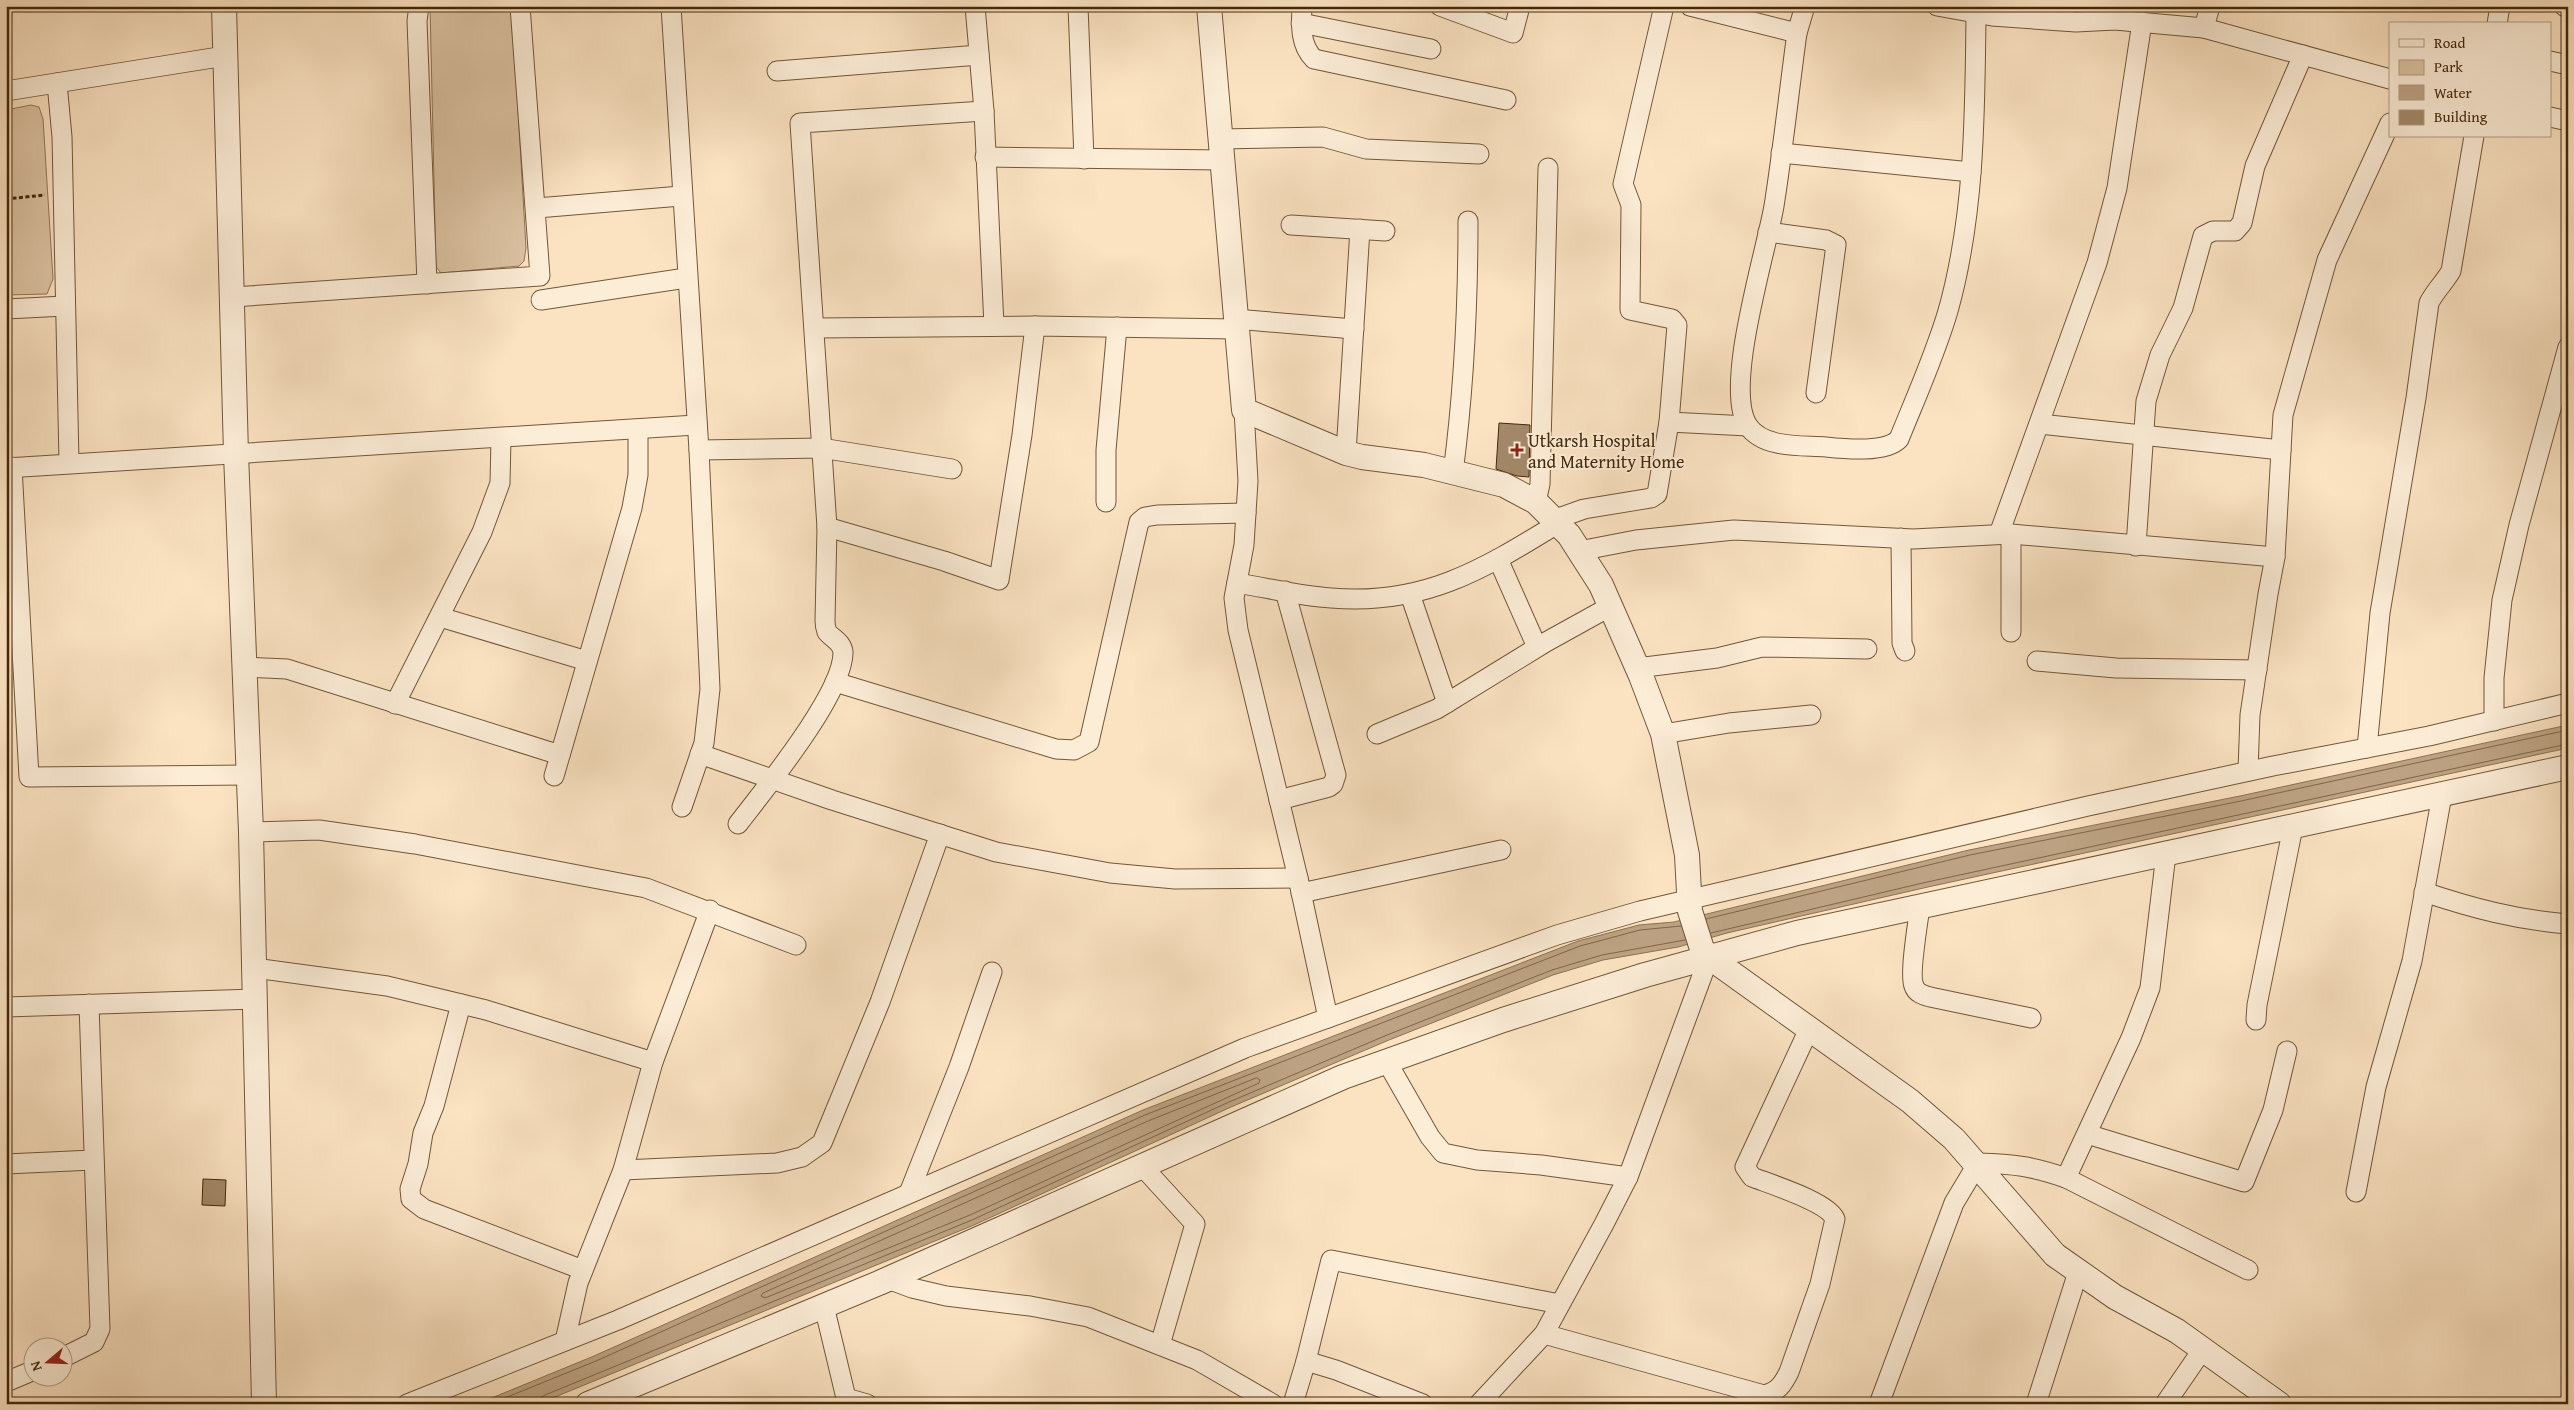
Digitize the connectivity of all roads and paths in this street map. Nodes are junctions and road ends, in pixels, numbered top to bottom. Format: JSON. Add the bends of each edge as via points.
{"nodes":[{"id":1,"x":224,"y":6,"type":"edge"},
{"id":2,"x":419,"y":6,"type":"edge"},
{"id":3,"x":520,"y":6,"type":"edge"},
{"id":4,"x":671,"y":6,"type":"edge"},
{"id":5,"x":975,"y":6,"type":"edge"},
{"id":6,"x":1078,"y":6,"type":"edge"},
{"id":7,"x":1209,"y":6,"type":"edge"},
{"id":8,"x":1440,"y":6,"type":"edge"},
{"id":9,"x":1520,"y":6,"type":"edge"},
{"id":10,"x":1664,"y":6,"type":"edge"},
{"id":11,"x":1690,"y":6,"type":"edge"},
{"id":12,"x":1805,"y":6,"type":"edge"},
{"id":13,"x":1937,"y":6,"type":"edge"},
{"id":14,"x":2210,"y":6,"type":"edge"},
{"id":15,"x":2500,"y":6,"type":"edge"},
{"id":16,"x":2564,"y":6,"type":"edge"},
{"id":17,"x":2568,"y":8,"type":"edge"},
{"id":18,"x":1966,"y":10,"type":"edge"},
{"id":19,"x":2031,"y":13,"type":"edge"},
{"id":20,"x":1302,"y":15,"type":"edge"},
{"id":21,"x":2142,"y":22,"type":"junction"},
{"id":22,"x":2497,"y":22,"type":"edge"},
{"id":23,"x":2204,"y":28,"type":"junction"},
{"id":24,"x":1797,"y":33,"type":"junction"},
{"id":25,"x":1431,"y":49,"type":"dead end"},
{"id":26,"x":979,"y":55,"type":"junction"},
{"id":27,"x":2304,"y":55,"type":"junction"},
{"id":28,"x":226,"y":56,"type":"junction"},
{"id":29,"x":2552,"y":61,"type":"edge"},
{"id":30,"x":2568,"y":65,"type":"edge"},
{"id":31,"x":777,"y":71,"type":"dead end"},
{"id":32,"x":2389,"y":79,"type":"edge"},
{"id":33,"x":57,"y":83,"type":"junction"},
{"id":34,"x":6,"y":92,"type":"edge"},
{"id":35,"x":1506,"y":100,"type":"dead end"},
{"id":36,"x":984,"y":111,"type":"junction"},
{"id":37,"x":2552,"y":118,"type":"edge"},
{"id":38,"x":2568,"y":121,"type":"edge"},
{"id":39,"x":2389,"y":125,"type":"edge"},
{"id":40,"x":2474,"y":138,"type":"edge"},
{"id":41,"x":1221,"y":150,"type":"junction"},
{"id":42,"x":1781,"y":153,"type":"junction"},
{"id":43,"x":1479,"y":154,"type":"dead end"},
{"id":44,"x":985,"y":157,"type":"junction"},
{"id":45,"x":1084,"y":159,"type":"junction"},
{"id":46,"x":1548,"y":168,"type":"dead end"},
{"id":47,"x":1970,"y":172,"type":"junction"},
{"id":48,"x":63,"y":193,"type":"junction"},
{"id":49,"x":681,"y":196,"type":"junction"},
{"id":50,"x":6,"y":199,"type":"edge"},
{"id":51,"x":537,"y":208,"type":"junction"},
{"id":52,"x":1468,"y":221,"type":"dead end"},
{"id":53,"x":1291,"y":225,"type":"dead end"},
{"id":54,"x":1360,"y":229,"type":"junction"},
{"id":55,"x":1385,"y":231,"type":"dead end"},
{"id":56,"x":1768,"y":232,"type":"junction"},
{"id":57,"x":686,"y":278,"type":"junction"},
{"id":58,"x":426,"y":284,"type":"junction"},
{"id":59,"x":233,"y":297,"type":"junction"},
{"id":60,"x":541,"y":300,"type":"dead end"},
{"id":61,"x":65,"y":306,"type":"junction"},
{"id":62,"x":6,"y":309,"type":"edge"},
{"id":63,"x":1236,"y":324,"type":"junction"},
{"id":64,"x":994,"y":326,"type":"junction"},
{"id":65,"x":1035,"y":326,"type":"junction"},
{"id":66,"x":1117,"y":327,"type":"junction"},
{"id":67,"x":815,"y":328,"type":"junction"},
{"id":68,"x":1354,"y":329,"type":"junction"},
{"id":69,"x":2568,"y":346,"type":"edge"},
{"id":70,"x":1816,"y":393,"type":"dead end"},
{"id":71,"x":1244,"y":410,"type":"junction"},
{"id":72,"x":1669,"y":422,"type":"junction"},
{"id":73,"x":2040,"y":424,"type":"junction"},
{"id":74,"x":696,"y":426,"type":"junction"},
{"id":75,"x":1748,"y":426,"type":"junction"},
{"id":76,"x":638,"y":429,"type":"junction"},
{"id":77,"x":2142,"y":436,"type":"junction"},
{"id":78,"x":501,"y":438,"type":"junction"},
{"id":79,"x":821,"y":448,"type":"junction"},
{"id":80,"x":699,"y":450,"type":"junction"},
{"id":81,"x":2281,"y":450,"type":"junction"},
{"id":82,"x":1346,"y":453,"type":"junction"},
{"id":83,"x":236,"y":454,"type":"junction"},
{"id":84,"x":69,"y":462,"type":"junction"},
{"id":85,"x":9,"y":468,"type":"edge"},
{"id":86,"x":952,"y":469,"type":"dead end"},
{"id":87,"x":1453,"y":472,"type":"junction"},
{"id":88,"x":1106,"y":502,"type":"dead end"},
{"id":89,"x":1536,"y":502,"type":"junction"},
{"id":90,"x":1246,"y":513,"type":"junction"},
{"id":91,"x":1555,"y":522,"type":"junction"},
{"id":92,"x":827,"y":527,"type":"junction"},
{"id":93,"x":2005,"y":534,"type":"junction"},
{"id":94,"x":1901,"y":538,"type":"junction"},
{"id":95,"x":2136,"y":546,"type":"junction"},
{"id":96,"x":1579,"y":551,"type":"junction"},
{"id":97,"x":2275,"y":557,"type":"junction"},
{"id":98,"x":1498,"y":559,"type":"junction"},
{"id":99,"x":1237,"y":583,"type":"junction"},
{"id":100,"x":1285,"y":591,"type":"junction"},
{"id":101,"x":1410,"y":594,"type":"junction"},
{"id":102,"x":1610,"y":606,"type":"junction"},
{"id":103,"x":440,"y":617,"type":"junction"},
{"id":104,"x":2011,"y":632,"type":"dead end"},
{"id":105,"x":1537,"y":648,"type":"junction"},
{"id":106,"x":1867,"y":649,"type":"dead end"},
{"id":107,"x":1904,"y":650,"type":"dead end"},
{"id":108,"x":588,"y":661,"type":"junction"},
{"id":109,"x":2037,"y":661,"type":"dead end"},
{"id":110,"x":244,"y":667,"type":"junction"},
{"id":111,"x":1638,"y":668,"type":"junction"},
{"id":112,"x":2256,"y":670,"type":"junction"},
{"id":113,"x":835,"y":682,"type":"junction"},
{"id":114,"x":1447,"y":703,"type":"junction"},
{"id":115,"x":2568,"y":703,"type":"edge"},
{"id":116,"x":395,"y":704,"type":"junction"},
{"id":117,"x":1811,"y":715,"type":"dead end"},
{"id":118,"x":2494,"y":721,"type":"junction"},
{"id":119,"x":1377,"y":734,"type":"dead end"},
{"id":120,"x":1663,"y":734,"type":"junction"},
{"id":121,"x":2367,"y":748,"type":"junction"},
{"id":122,"x":700,"y":754,"type":"junction"},
{"id":123,"x":560,"y":755,"type":"junction"},
{"id":124,"x":2568,"y":767,"type":"edge"},
{"id":125,"x":2248,"y":771,"type":"junction"},
{"id":126,"x":249,"y":775,"type":"junction"},
{"id":127,"x":554,"y":776,"type":"dead end"},
{"id":128,"x":773,"y":779,"type":"junction"},
{"id":129,"x":2442,"y":795,"type":"junction"},
{"id":130,"x":1280,"y":800,"type":"junction"},
{"id":131,"x":682,"y":807,"type":"dead end"},
{"id":132,"x":738,"y":824,"type":"dead end"},
{"id":133,"x":2293,"y":827,"type":"junction"},
{"id":134,"x":251,"y":832,"type":"junction"},
{"id":135,"x":940,"y":834,"type":"junction"},
{"id":136,"x":1501,"y":850,"type":"dead end"},
{"id":137,"x":2166,"y":854,"type":"junction"},
{"id":138,"x":1300,"y":885,"type":"junction"},
{"id":139,"x":2424,"y":892,"type":"junction"},
{"id":140,"x":1689,"y":905,"type":"junction"},
{"id":141,"x":1920,"y":907,"type":"junction"},
{"id":142,"x":710,"y":910,"type":"junction"},
{"id":143,"x":2568,"y":924,"type":"edge"},
{"id":144,"x":796,"y":945,"type":"dead end"},
{"id":145,"x":1706,"y":953,"type":"junction"},
{"id":146,"x":254,"y":968,"type":"junction"},
{"id":147,"x":992,"y":972,"type":"dead end"},
{"id":148,"x":255,"y":999,"type":"junction"},
{"id":149,"x":89,"y":1004,"type":"junction"},
{"id":150,"x":461,"y":1004,"type":"junction"},
{"id":151,"x":6,"y":1007,"type":"edge"},
{"id":152,"x":1328,"y":1018,"type":"junction"},
{"id":153,"x":2031,"y":1018,"type":"dead end"},
{"id":154,"x":2256,"y":1020,"type":"dead end"},
{"id":155,"x":1809,"y":1029,"type":"junction"},
{"id":156,"x":2287,"y":1051,"type":"dead end"},
{"id":157,"x":653,"y":1062,"type":"junction"},
{"id":158,"x":1387,"y":1062,"type":"junction"},
{"id":159,"x":2086,"y":1134,"type":"junction"},
{"id":160,"x":93,"y":1160,"type":"junction"},
{"id":161,"x":1978,"y":1163,"type":"junction"},
{"id":162,"x":6,"y":1164,"type":"edge"},
{"id":163,"x":1142,"y":1166,"type":"junction"},
{"id":164,"x":623,"y":1170,"type":"junction"},
{"id":165,"x":1628,"y":1177,"type":"junction"},
{"id":166,"x":2066,"y":1178,"type":"junction"},
{"id":167,"x":2356,"y":1192,"type":"dead end"},
{"id":168,"x":910,"y":1193,"type":"junction"},
{"id":169,"x":583,"y":1270,"type":"junction"},
{"id":170,"x":2248,"y":1270,"type":"dead end"},
{"id":171,"x":2078,"y":1272,"type":"junction"},
{"id":172,"x":888,"y":1279,"type":"junction"},
{"id":173,"x":1560,"y":1304,"type":"junction"},
{"id":174,"x":824,"y":1306,"type":"junction"},
{"id":175,"x":1544,"y":1334,"type":"junction"},
{"id":176,"x":565,"y":1341,"type":"junction"},
{"id":177,"x":1160,"y":1345,"type":"junction"},
{"id":178,"x":2203,"y":1349,"type":"junction"},
{"id":179,"x":72,"y":1353,"type":"edge"},
{"id":180,"x":1306,"y":1361,"type":"junction"},
{"id":181,"x":22,"y":1375,"type":"edge"},
{"id":182,"x":6,"y":1382,"type":"edge"},
{"id":183,"x":264,"y":1404,"type":"edge"},
{"id":184,"x":408,"y":1404,"type":"edge"},
{"id":185,"x":588,"y":1404,"type":"edge"},
{"id":186,"x":867,"y":1404,"type":"edge"},
{"id":187,"x":1272,"y":1404,"type":"edge"},
{"id":188,"x":1293,"y":1404,"type":"edge"},
{"id":189,"x":1423,"y":1404,"type":"edge"},
{"id":190,"x":1479,"y":1404,"type":"edge"},
{"id":191,"x":1879,"y":1404,"type":"edge"},
{"id":192,"x":2036,"y":1404,"type":"edge"},
{"id":193,"x":2165,"y":1404,"type":"edge"},
{"id":194,"x":2279,"y":1404,"type":"edge"}],
"edges":[{"from":1,"to":28,"type":"street"},
{"from":2,"to":58,"type":"street"},
{"from":3,"to":51,"type":"street"},
{"from":4,"to":49,"type":"street"},
{"from":5,"to":26,"type":"street"},
{"from":6,"to":45,"type":"street"},
{"from":7,"to":41,"type":"street"},
{"from":8,"to":9,"type":"street","via":[[1513,33]]},
{"from":10,"to":72,"type":"street","via":[[1623,184],[1631,205],[1630,310],[1672,319],[1677,325]]},
{"from":11,"to":24,"type":"street"},
{"from":12,"to":24,"type":"street"},
{"from":13,"to":18,"type":"street"},
{"from":14,"to":23,"type":"street"},
{"from":15,"to":22,"type":"street"},
{"from":16,"to":17,"type":"street"},
{"from":18,"to":19,"type":"street"},
{"from":18,"to":47,"type":"street","via":[[1974,116]]},
{"from":19,"to":21,"type":"street","via":[[2076,22]]},
{"from":20,"to":25,"type":"street"},
{"from":20,"to":35,"type":"street","via":[[1305,46],[1314,59]]},
{"from":21,"to":23,"type":"street"},
{"from":21,"to":73,"type":"street","via":[[2117,188],[2097,263]]},
{"from":23,"to":27,"type":"street"},
{"from":24,"to":42,"type":"street"},
{"from":26,"to":31,"type":"street"},
{"from":26,"to":36,"type":"street"},
{"from":27,"to":32,"type":"street"},
{"from":27,"to":77,"type":"street","via":[[2256,166],[2242,223],[2235,231],[2213,231],[2203,236],[2183,308],[2152,377]]},
{"from":28,"to":33,"type":"street"},
{"from":28,"to":59,"type":"street"},
{"from":29,"to":30,"type":"street"},
{"from":33,"to":34,"type":"street"},
{"from":33,"to":48,"type":"street"},
{"from":36,"to":44,"type":"street"},
{"from":36,"to":67,"type":"street","via":[[800,123]]},
{"from":37,"to":38,"type":"street"},
{"from":39,"to":81,"type":"street","via":[[2318,282],[2313,312],[2283,415]]},
{"from":40,"to":121,"type":"street","via":[[2451,271],[2429,303],[2380,613]]},
{"from":41,"to":43,"type":"street","via":[[1323,137],[1366,149]]},
{"from":41,"to":45,"type":"street"},
{"from":41,"to":63,"type":"street"},
{"from":42,"to":47,"type":"street"},
{"from":42,"to":56,"type":"street"},
{"from":44,"to":45,"type":"street"},
{"from":44,"to":64,"type":"street"},
{"from":46,"to":89,"type":"street","via":[[1540,484]]},
{"from":47,"to":75,"type":"street","via":[[1961,251],[1948,310],[1894,445],[1846,449],[1778,444],[1760,438]]},
{"from":48,"to":50,"type":"path"},
{"from":48,"to":61,"type":"street"},
{"from":49,"to":51,"type":"street"},
{"from":49,"to":57,"type":"street"},
{"from":51,"to":58,"type":"street","via":[[540,276]]},
{"from":52,"to":87,"type":"street","via":[[1468,309]]},
{"from":53,"to":54,"type":"street"},
{"from":54,"to":55,"type":"street"},
{"from":54,"to":68,"type":"street"},
{"from":56,"to":70,"type":"street","via":[[1826,240],[1836,245]]},
{"from":56,"to":75,"type":"street","via":[[1743,352],[1741,388]]},
{"from":57,"to":60,"type":"street"},
{"from":57,"to":74,"type":"street"},
{"from":58,"to":59,"type":"street"},
{"from":59,"to":83,"type":"street"},
{"from":61,"to":62,"type":"street"},
{"from":61,"to":84,"type":"street"},
{"from":63,"to":66,"type":"street"},
{"from":63,"to":68,"type":"street"},
{"from":63,"to":71,"type":"street"},
{"from":64,"to":65,"type":"street"},
{"from":64,"to":67,"type":"street"},
{"from":65,"to":66,"type":"street"},
{"from":65,"to":92,"type":"street","via":[[999,580]]},
{"from":66,"to":88,"type":"street","via":[[1108,427]]},
{"from":67,"to":79,"type":"street"},
{"from":68,"to":82,"type":"street"},
{"from":69,"to":118,"type":"street","via":[[2502,600],[2494,678]]},
{"from":71,"to":82,"type":"street"},
{"from":71,"to":90,"type":"street","via":[[1248,481]]},
{"from":72,"to":75,"type":"street"},
{"from":72,"to":91,"type":"street","via":[[1656,494],[1651,498],[1584,509]]},
{"from":73,"to":77,"type":"street"},
{"from":73,"to":93,"type":"street"},
{"from":74,"to":76,"type":"street"},
{"from":74,"to":80,"type":"street"},
{"from":76,"to":78,"type":"street"},
{"from":76,"to":108,"type":"street","via":[[638,474],[632,508]]},
{"from":77,"to":81,"type":"street"},
{"from":77,"to":95,"type":"street"},
{"from":78,"to":83,"type":"street"},
{"from":78,"to":103,"type":"street","via":[[500,483],[482,532]]},
{"from":79,"to":80,"type":"street"},
{"from":79,"to":86,"type":"street"},
{"from":79,"to":92,"type":"street"},
{"from":80,"to":122,"type":"street","via":[[710,689]]},
{"from":81,"to":97,"type":"street"},
{"from":82,"to":87,"type":"street"},
{"from":83,"to":84,"type":"street"},
{"from":83,"to":110,"type":"street"},
{"from":84,"to":85,"type":"street"},
{"from":85,"to":126,"type":"street","via":[[30,777]]},
{"from":87,"to":89,"type":"street","via":[[1504,485]]},
{"from":89,"to":91,"type":"street"},
{"from":90,"to":99,"type":"street"},
{"from":90,"to":113,"type":"street","via":[[1145,516],[1139,522],[1089,742],[1080,748],[1056,749]]},
{"from":91,"to":96,"type":"street","via":[[1569,534]]},
{"from":91,"to":98,"type":"street"},
{"from":92,"to":113,"type":"street","via":[[824,620],[827,631],[843,649]]},
{"from":93,"to":94,"type":"street"},
{"from":93,"to":95,"type":"street"},
{"from":93,"to":104,"type":"street"},
{"from":94,"to":96,"type":"street","via":[[1734,530],[1636,540]]},
{"from":94,"to":107,"type":"street"},
{"from":95,"to":97,"type":"street"},
{"from":96,"to":102,"type":"street"},
{"from":97,"to":112,"type":"street"},
{"from":98,"to":101,"type":"street","via":[[1469,575]]},
{"from":98,"to":105,"type":"street"},
{"from":99,"to":100,"type":"street"},
{"from":99,"to":130,"type":"street","via":[[1234,598],[1238,630]]},
{"from":100,"to":101,"type":"street","via":[[1331,598],[1371,599]]},
{"from":100,"to":130,"type":"street","via":[[1336,775],[1329,787]]},
{"from":101,"to":114,"type":"street"},
{"from":102,"to":105,"type":"street"},
{"from":102,"to":111,"type":"street"},
{"from":103,"to":108,"type":"street"},
{"from":103,"to":116,"type":"street"},
{"from":105,"to":114,"type":"street"},
{"from":106,"to":111,"type":"street","via":[[1762,647],[1717,658]]},
{"from":108,"to":123,"type":"street"},
{"from":109,"to":112,"type":"street","via":[[2116,668]]},
{"from":110,"to":116,"type":"street","via":[[287,669]]},
{"from":110,"to":126,"type":"street"},
{"from":111,"to":120,"type":"street"},
{"from":112,"to":125,"type":"street"},
{"from":113,"to":128,"type":"street","via":[[808,731]]},
{"from":114,"to":119,"type":"street"},
{"from":115,"to":118,"type":"street"},
{"from":116,"to":123,"type":"street"},
{"from":117,"to":120,"type":"street","via":[[1729,723]]},
{"from":118,"to":121,"type":"street"},
{"from":120,"to":140,"type":"street","via":[[1687,855]]},
{"from":121,"to":125,"type":"street"},
{"from":122,"to":128,"type":"street"},
{"from":122,"to":131,"type":"street"},
{"from":123,"to":127,"type":"street"},
{"from":124,"to":129,"type":"street"},
{"from":125,"to":140,"type":"street","via":[[2088,806]]},
{"from":126,"to":134,"type":"street"},
{"from":128,"to":132,"type":"street"},
{"from":128,"to":135,"type":"street"},
{"from":129,"to":133,"type":"street"},
{"from":129,"to":139,"type":"street"},
{"from":130,"to":138,"type":"street"},
{"from":133,"to":137,"type":"street"},
{"from":133,"to":154,"type":"street"},
{"from":134,"to":142,"type":"street","via":[[318,830],[415,844],[646,888]]},
{"from":134,"to":146,"type":"street"},
{"from":135,"to":138,"type":"street","via":[[996,852],[1110,873]]},
{"from":135,"to":164,"type":"street","via":[[880,1002],[822,1143],[802,1157],[777,1163]]},
{"from":136,"to":138,"type":"street"},
{"from":137,"to":141,"type":"street"},
{"from":137,"to":159,"type":"street","via":[[2150,988],[2131,1038]]},
{"from":138,"to":152,"type":"street"},
{"from":139,"to":143,"type":"street","via":[[2487,912]]},
{"from":139,"to":167,"type":"street","via":[[2412,960],[2376,1087]]},
{"from":140,"to":145,"type":"street"},
{"from":140,"to":152,"type":"street","via":[[1557,935]]},
{"from":141,"to":145,"type":"street"},
{"from":141,"to":153,"type":"street","via":[[1912,976],[1917,991]]},
{"from":142,"to":144,"type":"street"},
{"from":142,"to":157,"type":"street"},
{"from":145,"to":155,"type":"street"},
{"from":145,"to":158,"type":"street"},
{"from":145,"to":165,"type":"street"},
{"from":146,"to":148,"type":"street"},
{"from":146,"to":150,"type":"street","via":[[387,986]]},
{"from":147,"to":168,"type":"street","via":[[960,1067]]},
{"from":148,"to":149,"type":"street"},
{"from":148,"to":183,"type":"street"},
{"from":149,"to":151,"type":"street"},
{"from":149,"to":160,"type":"street"},
{"from":150,"to":157,"type":"street"},
{"from":150,"to":169,"type":"street","via":[[434,1106],[423,1133],[410,1190],[411,1199],[424,1209]]},
{"from":152,"to":168,"type":"street","via":[[1245,1048]]},
{"from":155,"to":161,"type":"street","via":[[1910,1101]]},
{"from":155,"to":175,"type":"street","via":[[1744,1167],[1752,1177],[1821,1206],[1835,1219],[1820,1284],[1782,1386],[1764,1395]]},
{"from":156,"to":159,"type":"street","via":[[2273,1110],[2244,1182]]},
{"from":157,"to":164,"type":"street"},
{"from":158,"to":163,"type":"street","via":[[1343,1077]]},
{"from":158,"to":165,"type":"street","via":[[1430,1137],[1444,1153],[1477,1160]]},
{"from":159,"to":166,"type":"street"},
{"from":160,"to":162,"type":"street"},
{"from":160,"to":179,"type":"street","via":[[100,1328],[94,1342]]},
{"from":161,"to":166,"type":"street","via":[[2036,1167]]},
{"from":161,"to":171,"type":"street","via":[[2055,1255]]},
{"from":161,"to":191,"type":"street","via":[[1954,1203]]},
{"from":163,"to":172,"type":"street"},
{"from":163,"to":177,"type":"street","via":[[1195,1224]]},
{"from":164,"to":169,"type":"street"},
{"from":165,"to":173,"type":"street"},
{"from":166,"to":170,"type":"street"},
{"from":168,"to":176,"type":"street"},
{"from":169,"to":176,"type":"street"},
{"from":171,"to":178,"type":"street","via":[[2115,1297],[2177,1330]]},
{"from":171,"to":192,"type":"street"},
{"from":172,"to":174,"type":"street"},
{"from":172,"to":177,"type":"street","via":[[946,1296],[1088,1317]]},
{"from":173,"to":175,"type":"street"},
{"from":173,"to":180,"type":"street","via":[[1331,1260]]},
{"from":174,"to":185,"type":"street"},
{"from":174,"to":186,"type":"street","via":[[846,1398]]},
{"from":175,"to":190,"type":"street"},
{"from":176,"to":184,"type":"street"},
{"from":177,"to":187,"type":"street","via":[[1197,1360]]},
{"from":178,"to":193,"type":"street"},
{"from":178,"to":194,"type":"street"},
{"from":180,"to":188,"type":"street"},
{"from":180,"to":189,"type":"street"},
{"from":181,"to":182,"type":"street"}]}
